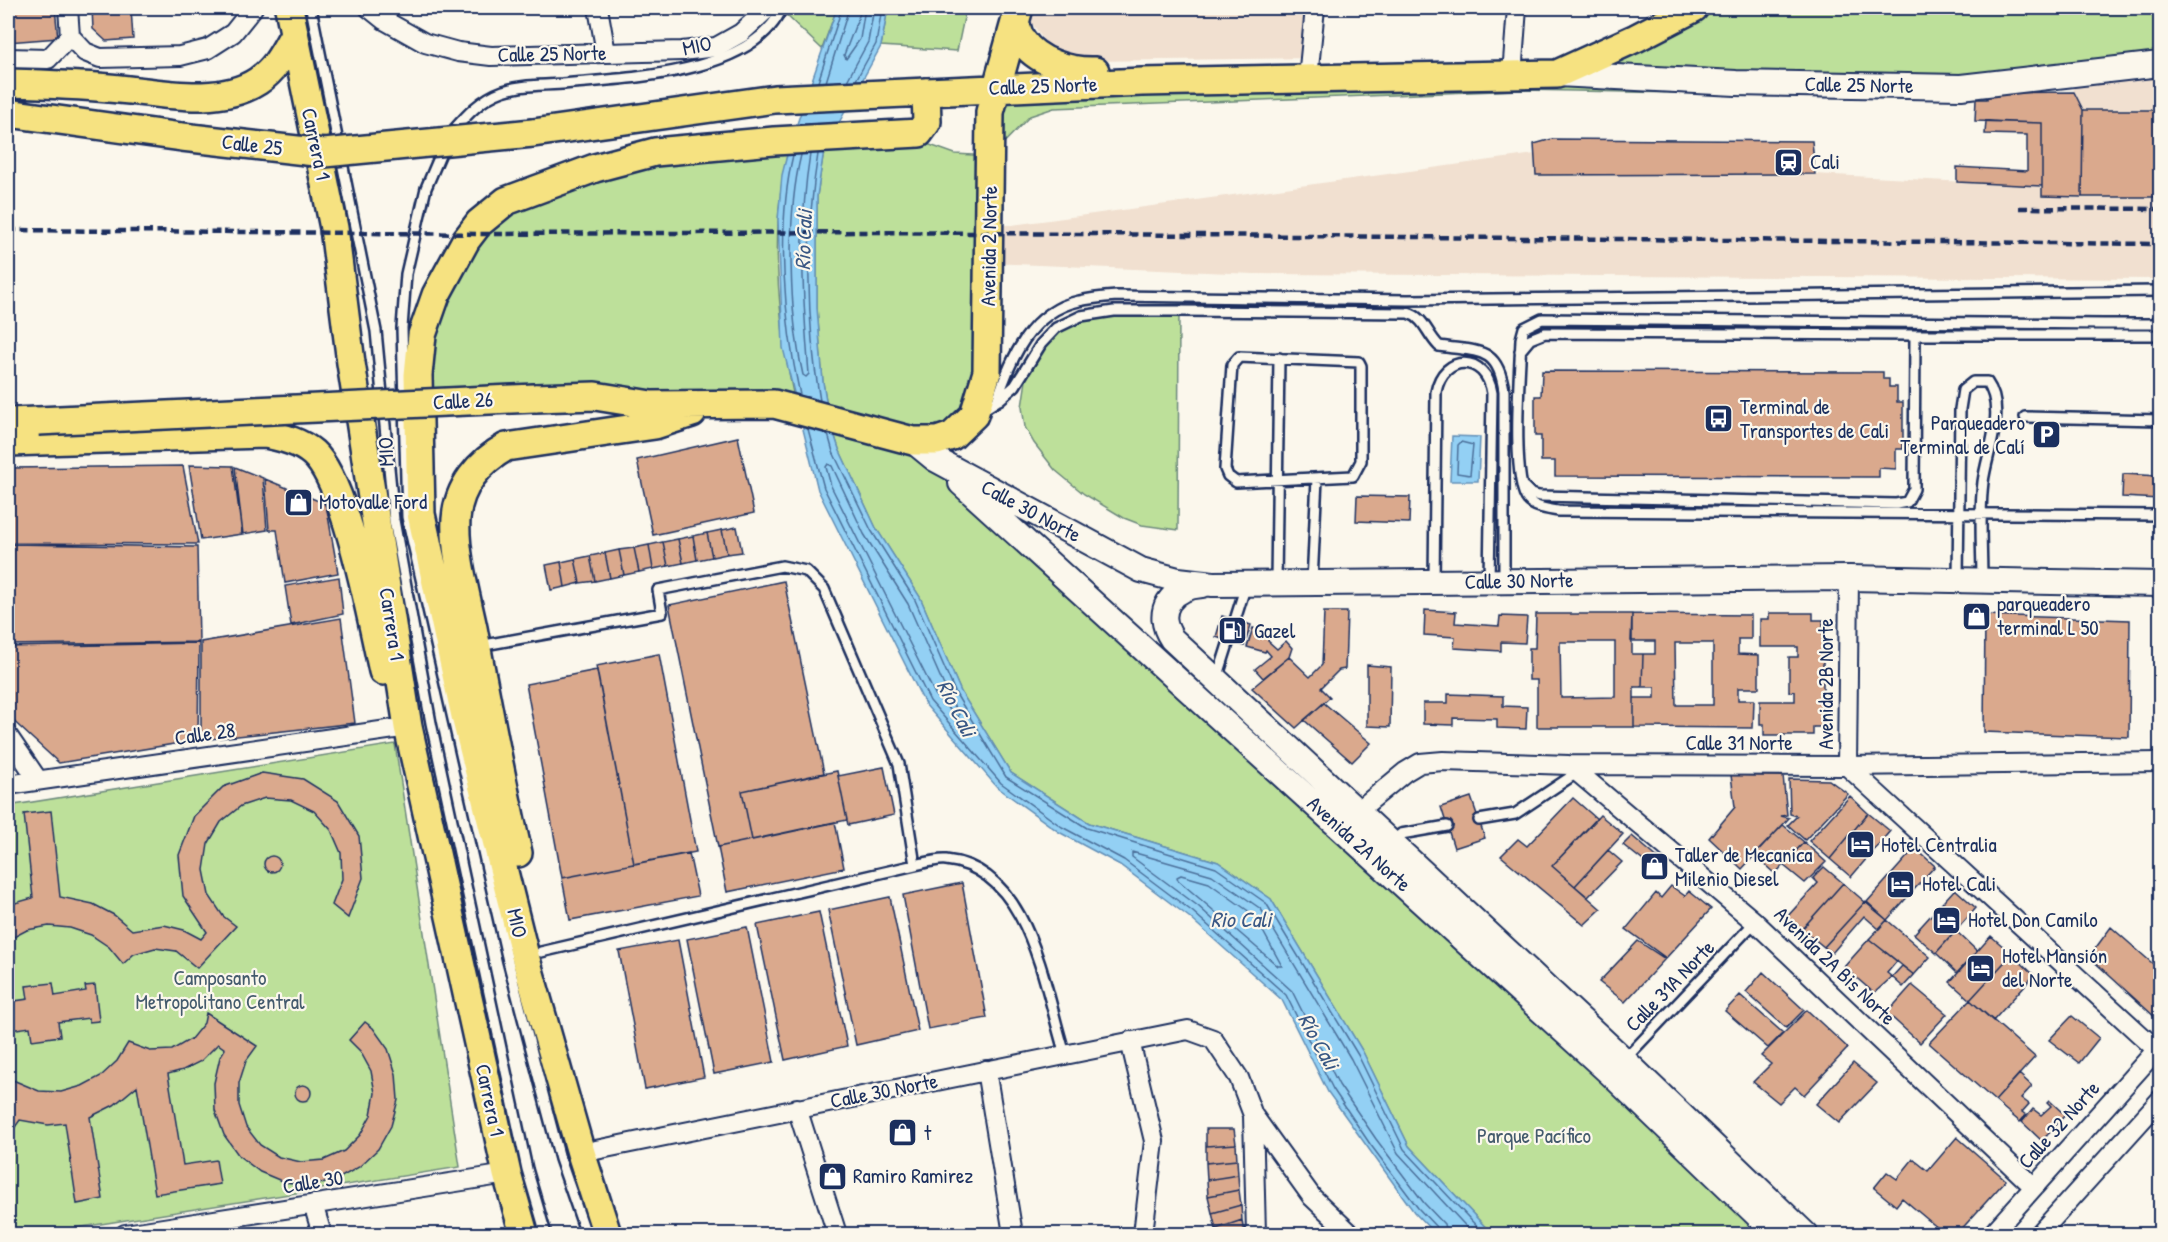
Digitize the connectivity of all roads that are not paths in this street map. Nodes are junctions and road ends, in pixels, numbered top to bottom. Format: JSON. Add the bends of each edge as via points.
{"nodes":[{"id":1,"x":68,"y":8,"type":"edge"},
{"id":2,"x":253,"y":8,"type":"edge"},
{"id":3,"x":289,"y":8,"type":"edge"},
{"id":4,"x":311,"y":8,"type":"edge"},
{"id":5,"x":369,"y":8,"type":"edge"},
{"id":6,"x":598,"y":8,"type":"edge"},
{"id":7,"x":768,"y":8,"type":"edge"},
{"id":8,"x":782,"y":8,"type":"edge"},
{"id":9,"x":1315,"y":8,"type":"edge"},
{"id":10,"x":1517,"y":8,"type":"edge"},
{"id":11,"x":1694,"y":8,"type":"edge"},
{"id":12,"x":1017,"y":14,"type":"edge"},
{"id":13,"x":294,"y":34,"type":"junction"},
{"id":14,"x":70,"y":36,"type":"junction"},
{"id":15,"x":606,"y":53,"type":"junction"},
{"id":16,"x":8,"y":58,"type":"edge"},
{"id":17,"x":2160,"y":64,"type":"edge"},
{"id":18,"x":1557,"y":74,"type":"junction"},
{"id":19,"x":1512,"y":75,"type":"junction"},
{"id":20,"x":1308,"y":78,"type":"junction"},
{"id":21,"x":1142,"y":82,"type":"junction"},
{"id":22,"x":8,"y":83,"type":"edge"},
{"id":23,"x":996,"y":88,"type":"junction"},
{"id":24,"x":921,"y":92,"type":"junction"},
{"id":25,"x":8,"y":113,"type":"edge"},
{"id":26,"x":533,"y":133,"type":"joint"},
{"id":27,"x":2160,"y":291,"type":"edge"},
{"id":28,"x":2160,"y":319,"type":"edge"},
{"id":29,"x":1915,"y":335,"type":"junction"},
{"id":30,"x":2160,"y":335,"type":"edge"},
{"id":31,"x":1520,"y":351,"type":"junction"},
{"id":32,"x":1279,"y":358,"type":"junction"},
{"id":33,"x":998,"y":401,"type":"junction"},
{"id":34,"x":725,"y":403,"type":"junction"},
{"id":35,"x":974,"y":415,"type":"junction"},
{"id":36,"x":2025,"y":417,"type":"dead end"},
{"id":37,"x":2160,"y":420,"type":"edge"},
{"id":38,"x":16,"y":424,"type":"edge"},
{"id":39,"x":913,"y":441,"type":"junction"},
{"id":40,"x":935,"y":459,"type":"junction"},
{"id":41,"x":1317,"y":479,"type":"junction"},
{"id":42,"x":1278,"y":480,"type":"junction"},
{"id":43,"x":1520,"y":484,"type":"junction"},
{"id":44,"x":2160,"y":515,"type":"edge"},
{"id":45,"x":1849,"y":578,"type":"junction"},
{"id":46,"x":1497,"y":581,"type":"junction"},
{"id":47,"x":1958,"y":581,"type":"junction"},
{"id":48,"x":1982,"y":581,"type":"junction"},
{"id":49,"x":1276,"y":582,"type":"junction"},
{"id":50,"x":1312,"y":582,"type":"junction"},
{"id":51,"x":1434,"y":582,"type":"junction"},
{"id":52,"x":1247,"y":583,"type":"junction"},
{"id":53,"x":1213,"y":584,"type":"junction"},
{"id":54,"x":2160,"y":584,"type":"edge"},
{"id":55,"x":1235,"y":620,"type":"dead end"},
{"id":56,"x":1229,"y":641,"type":"dead end"},
{"id":57,"x":476,"y":646,"type":"junction"},
{"id":58,"x":1217,"y":679,"type":"junction"},
{"id":59,"x":408,"y":727,"type":"junction"},
{"id":60,"x":8,"y":735,"type":"edge"},
{"id":61,"x":2160,"y":762,"type":"edge"},
{"id":62,"x":1847,"y":766,"type":"junction"},
{"id":63,"x":1574,"y":768,"type":"junction"},
{"id":64,"x":38,"y":780,"type":"junction"},
{"id":65,"x":8,"y":785,"type":"edge"},
{"id":66,"x":1349,"y":819,"type":"junction"},
{"id":67,"x":1479,"y":820,"type":"dead end"},
{"id":68,"x":1447,"y":826,"type":"dead end"},
{"id":69,"x":1392,"y":844,"type":"junction"},
{"id":70,"x":915,"y":865,"type":"junction"},
{"id":71,"x":1755,"y":922,"type":"junction"},
{"id":72,"x":541,"y":952,"type":"junction"},
{"id":73,"x":549,"y":1040,"type":"junction"},
{"id":74,"x":1130,"y":1041,"type":"junction"},
{"id":75,"x":2159,"y":1048,"type":"edge"},
{"id":76,"x":1065,"y":1054,"type":"junction"},
{"id":77,"x":1618,"y":1067,"type":"junction"},
{"id":78,"x":986,"y":1070,"type":"junction"},
{"id":79,"x":2160,"y":1100,"type":"edge"},
{"id":80,"x":797,"y":1108,"type":"junction"},
{"id":81,"x":1253,"y":1115,"type":"junction"},
{"id":82,"x":580,"y":1153,"type":"junction"},
{"id":83,"x":507,"y":1174,"type":"junction"},
{"id":84,"x":2034,"y":1186,"type":"junction"},
{"id":85,"x":313,"y":1204,"type":"junction"},
{"id":86,"x":173,"y":1231,"type":"edge"},
{"id":87,"x":125,"y":1234,"type":"edge"},
{"id":88,"x":322,"y":1234,"type":"edge"},
{"id":89,"x":524,"y":1234,"type":"edge"},
{"id":90,"x":546,"y":1234,"type":"edge"},
{"id":91,"x":586,"y":1234,"type":"edge"},
{"id":92,"x":607,"y":1234,"type":"edge"},
{"id":93,"x":837,"y":1234,"type":"edge"},
{"id":94,"x":1013,"y":1234,"type":"edge"},
{"id":95,"x":1143,"y":1234,"type":"edge"},
{"id":96,"x":1256,"y":1234,"type":"edge"},
{"id":97,"x":1351,"y":1234,"type":"edge"},
{"id":98,"x":1778,"y":1234,"type":"edge"},
{"id":99,"x":1805,"y":1234,"type":"edge"},
{"id":100,"x":1992,"y":1234,"type":"edge"},
{"id":101,"x":2039,"y":1234,"type":"edge"}],
"edges":[{"from":1,"to":14,"type":"street"},
{"from":2,"to":14,"type":"street","via":[[233,33],[208,49],[180,56],[100,58],[85,52]]},
{"from":3,"to":13,"type":"main road","name":"Carrera 1"},
{"from":4,"to":90,"type":"lane","name":"MIO","via":[[376,331],[394,520],[431,723],[524,1157]]},
{"from":5,"to":15,"type":"street","name":"Calle 25 Norte","via":[[425,43],[458,52],[490,56]]},
{"from":6,"to":15,"type":"street"},
{"from":7,"to":15,"type":"street","name":"Calle 25 Norte","via":[[741,33],[716,47]]},
{"from":8,"to":91,"type":"lane","name":"MIO","via":[[766,32],[726,58],[632,77],[522,87],[501,92],[471,109],[450,134],[433,167],[406,274],[402,328],[407,517],[508,961],[560,1159]]},
{"from":9,"to":20,"type":"street"},
{"from":10,"to":19,"type":"street"},
{"from":11,"to":18,"type":"main road","name":"Calle 25 Norte"},
{"from":12,"to":21,"type":"main road","via":[[1021,39],[1048,60],[1083,72],[1108,71]]},
{"from":12,"to":23,"type":"main road","name":"Avenida 2 Norte"},
{"from":13,"to":22,"type":"main road","via":[[277,65],[256,82],[231,92],[195,96]]},
{"from":13,"to":59,"type":"main road","name":"Carrera 1","via":[[334,228]]},
{"from":14,"to":16,"type":"street","via":[[48,59]]},
{"from":17,"to":18,"type":"main road","name":"Calle 25 Norte","via":[[1961,87],[1736,84]]},
{"from":18,"to":19,"type":"main road","name":"Calle 25 Norte"},
{"from":19,"to":20,"type":"main road","name":"Calle 25 Norte"},
{"from":20,"to":21,"type":"main road","name":"Calle 25 Norte"},
{"from":21,"to":23,"type":"main road","name":"Calle 25 Norte"},
{"from":23,"to":24,"type":"main road","name":"Calle 25 Norte"},
{"from":23,"to":35,"type":"main road","name":"Avenida 2 Norte","via":[[990,112],[987,372]]},
{"from":24,"to":26,"type":"main road","name":"Calle 25 Norte","via":[[775,99]]},
{"from":24,"to":73,"type":"main road","via":[[927,122],[919,133],[655,152],[595,168],[506,201],[479,223],[466,240],[436,295],[422,335],[418,375],[421,514],[465,716]]},
{"from":25,"to":26,"type":"main road","name":"Calle 25","bridge":true,"via":[[324,153]]},
{"from":27,"to":33,"type":"lane","via":[[1408,300],[1117,296],[1077,301],[1045,315],[1027,334]]},
{"from":28,"to":31,"type":"lane","via":[[2154,324],[1542,320],[1524,328]]},
{"from":29,"to":30,"type":"lane"},
{"from":29,"to":31,"type":"lane","via":[[1545,333],[1530,339]]},
{"from":29,"to":43,"type":"lane","via":[[1914,489],[1907,502],[1539,496]]},
{"from":31,"to":43,"type":"lane"},
{"from":32,"to":41,"type":"lane","via":[[1354,360],[1361,366],[1358,469],[1353,476]]},
{"from":32,"to":42,"type":"lane"},
{"from":32,"to":42,"type":"lane","via":[[1239,357],[1232,365],[1225,469],[1236,482]]},
{"from":33,"to":35,"type":"lane"},
{"from":33,"to":46,"type":"lane","via":[[1015,386],[1041,344],[1056,328],[1081,316],[1114,311],[1416,316],[1439,346],[1475,349],[1489,356],[1502,372]]},
{"from":34,"to":38,"type":"main road","name":"Calle 26","bridge":true,"via":[[651,405],[595,396]]},
{"from":34,"to":39,"type":"main road","name":"Calle 26","via":[[774,404]]},
{"from":34,"to":57,"type":"main road","via":[[655,425],[506,447],[486,459],[468,480],[456,520]]},
{"from":35,"to":39,"type":"main road","name":"Avenida 2 Norte","via":[[952,436],[937,441]]},
{"from":36,"to":37,"type":"lane"},
{"from":38,"to":59,"type":"main road","via":[[266,434],[296,441],[312,452],[324,464],[336,488],[384,674]]},
{"from":39,"to":40,"type":"main road","name":"Calle 30 Norte"},
{"from":40,"to":53,"type":"main road","name":"Calle 30 Norte","via":[[1141,570]]},
{"from":40,"to":66,"type":"main road","name":"Avenida 2A Norte","via":[[1086,600]]},
{"from":41,"to":42,"type":"lane"},
{"from":41,"to":50,"type":"lane"},
{"from":42,"to":49,"type":"lane"},
{"from":43,"to":44,"type":"lane","via":[[1527,499],[1535,505],[1558,511]]},
{"from":45,"to":46,"type":"main road","name":"Calle 30 Norte"},
{"from":45,"to":47,"type":"main road","name":"Calle 30 Norte"},
{"from":45,"to":62,"type":"street","name":"Avenida 2B Norte"},
{"from":46,"to":51,"type":"main road","name":"Calle 30 Norte"},
{"from":46,"to":51,"type":"lane","via":[[1490,380],[1471,364],[1458,364],[1442,374],[1436,392]]},
{"from":47,"to":48,"type":"main road","name":"Calle 30 Norte"},
{"from":47,"to":48,"type":"lane","via":[[1960,409],[1963,390],[1973,382],[1987,382],[1995,393],[1993,437],[1983,482]]},
{"from":48,"to":54,"type":"main road","name":"Calle 30 Norte"},
{"from":49,"to":50,"type":"main road","name":"Calle 30 Norte"},
{"from":49,"to":52,"type":"main road","name":"Calle 30 Norte"},
{"from":50,"to":51,"type":"main road","name":"Calle 30 Norte"},
{"from":52,"to":53,"type":"main road","name":"Calle 30 Norte"},
{"from":52,"to":55,"type":"lane"},
{"from":53,"to":58,"type":"main road","name":"Avenida 2A Norte","via":[[1182,588],[1174,594],[1168,603],[1165,625],[1172,639]]},
{"from":56,"to":58,"type":"lane"},
{"from":57,"to":70,"type":"lane","via":[[662,613],[658,590],[782,566],[806,571],[824,589],[899,764]]},
{"from":57,"to":72,"type":"main road"},
{"from":58,"to":66,"type":"main road","name":"Avenida 2A Norte"},
{"from":59,"to":64,"type":"street","name":"Calle 28"},
{"from":59,"to":83,"type":"main road","name":"Carrera 1"},
{"from":60,"to":64,"type":"street"},
{"from":61,"to":62,"type":"street","name":"Calle 31 Norte"},
{"from":62,"to":63,"type":"street","name":"Calle 31 Norte"},
{"from":62,"to":75,"type":"street","name":"Avenida 2B Norte"},
{"from":63,"to":66,"type":"street","name":"Calle 31 Norte","via":[[1420,763]]},
{"from":63,"to":67,"type":"lane","via":[[1515,814]]},
{"from":63,"to":71,"type":"street","name":"Avenida 2A Bis Norte"},
{"from":64,"to":65,"type":"street","name":"Calle 28"},
{"from":66,"to":69,"type":"main road","name":"Avenida 2A Norte"},
{"from":66,"to":77,"type":"main road","name":"Avenida 2A Norte"},
{"from":68,"to":69,"type":"lane","via":[[1401,834]]},
{"from":69,"to":77,"type":"main road","name":"Avenida 2A Norte"},
{"from":70,"to":72,"type":"lane"},
{"from":70,"to":76,"type":"lane","via":[[945,860],[979,870],[1007,894],[1028,930]]},
{"from":71,"to":77,"type":"lane","name":"Calle 31A Norte"},
{"from":71,"to":84,"type":"street","name":"Avenida 2A Bis Norte"},
{"from":72,"to":73,"type":"main road"},
{"from":73,"to":82,"type":"main road"},
{"from":74,"to":76,"type":"street","name":"Calle 30 Norte"},
{"from":74,"to":81,"type":"street","name":"Calle 30 Norte","via":[[1188,1030],[1213,1039],[1239,1078]]},
{"from":74,"to":95,"type":"street","via":[[1154,1141]]},
{"from":75,"to":84,"type":"street","name":"Calle 32 Norte"},
{"from":76,"to":78,"type":"street","name":"Calle 30 Norte"},
{"from":77,"to":98,"type":"main road","name":"Avenida 2A Norte"},
{"from":77,"to":99,"type":"main road","name":"Avenida 2A Norte"},
{"from":78,"to":80,"type":"street","name":"Calle 30 Norte"},
{"from":78,"to":94,"type":"street"},
{"from":79,"to":101,"type":"street"},
{"from":80,"to":82,"type":"street","name":"Calle 30 Norte"},
{"from":80,"to":93,"type":"street"},
{"from":81,"to":96,"type":"street"},
{"from":81,"to":97,"type":"street","via":[[1312,1197]]},
{"from":82,"to":92,"type":"main road"},
{"from":83,"to":85,"type":"street","name":"Calle 30"},
{"from":83,"to":89,"type":"main road","name":"Carrera 1"},
{"from":84,"to":100,"type":"street","name":"Calle 32 Norte"},
{"from":85,"to":86,"type":"street","name":"Calle 30"},
{"from":85,"to":88,"type":"street"},
{"from":86,"to":87,"type":"street","name":"Calle 30"}]}
